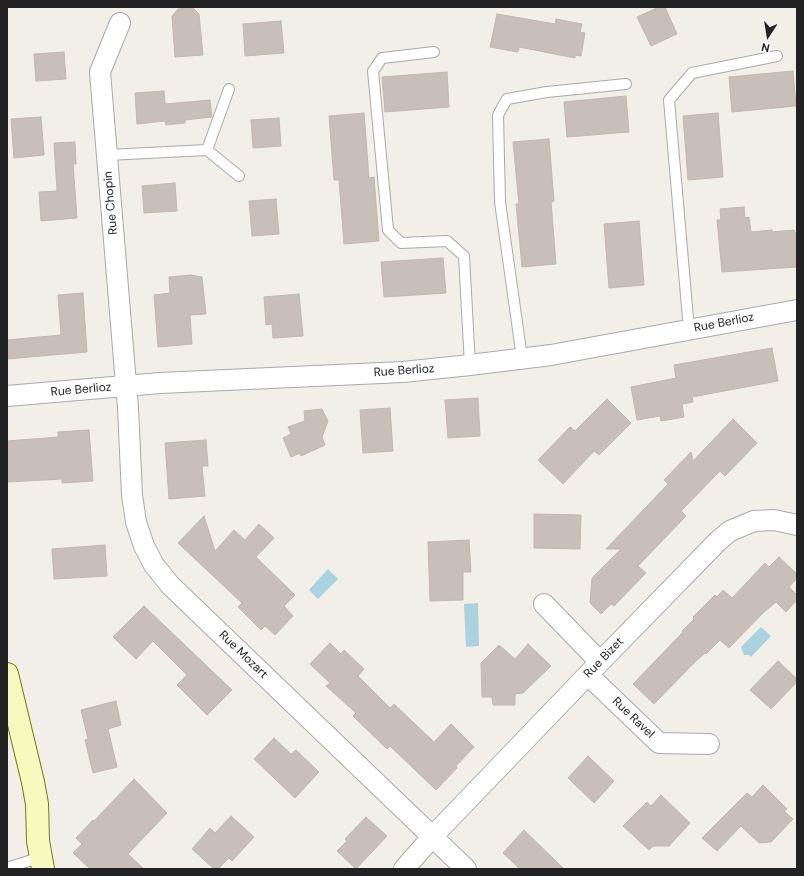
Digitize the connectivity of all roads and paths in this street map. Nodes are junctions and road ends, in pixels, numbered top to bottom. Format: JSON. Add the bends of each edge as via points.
{"nodes":[{"id":1,"x":120,"y":23,"type":"dead end"},
{"id":2,"x":434,"y":52,"type":"dead end"},
{"id":3,"x":777,"y":56,"type":"dead end"},
{"id":4,"x":626,"y":84,"type":"dead end"},
{"id":5,"x":228,"y":88,"type":"dead end"},
{"id":6,"x":207,"y":150,"type":"junction"},
{"id":7,"x":107,"y":155,"type":"junction"},
{"id":8,"x":239,"y":176,"type":"dead end"},
{"id":9,"x":797,"y":310,"type":"edge"},
{"id":10,"x":689,"y":330,"type":"junction"},
{"id":11,"x":522,"y":358,"type":"junction"},
{"id":12,"x":470,"y":365,"type":"junction"},
{"id":13,"x":125,"y":386,"type":"junction"},
{"id":14,"x":7,"y":396,"type":"edge"},
{"id":15,"x":797,"y":526,"type":"edge"},
{"id":16,"x":544,"y":604,"type":"dead end"},
{"id":17,"x":594,"y":668,"type":"junction"},
{"id":18,"x":7,"y":674,"type":"edge"},
{"id":19,"x":709,"y":744,"type":"dead end"},
{"id":20,"x":432,"y":837,"type":"junction"},
{"id":21,"x":42,"y":863,"type":"edge"},
{"id":22,"x":7,"y":868,"type":"edge"},
{"id":23,"x":404,"y":869,"type":"edge"},
{"id":24,"x":466,"y":869,"type":"edge"}],
"edges":[{"from":1,"to":7,"type":"street","name":"Rue Chopin","via":[[100,72]]},
{"from":2,"to":12,"type":"lane","via":[[382,58],[373,71],[388,230],[401,243],[447,241],[464,256]]},
{"from":3,"to":10,"type":"lane","via":[[692,73],[669,100]]},
{"from":4,"to":11,"type":"lane","via":[[507,99],[498,115],[500,202]]},
{"from":5,"to":6,"type":"lane"},
{"from":6,"to":7,"type":"lane"},
{"from":6,"to":8,"type":"lane"},
{"from":7,"to":13,"type":"street","name":"Rue Chopin"},
{"from":9,"to":10,"type":"street","name":"Rue Berlioz"},
{"from":10,"to":11,"type":"street","name":"Rue Berlioz"},
{"from":11,"to":12,"type":"street","name":"Rue Berlioz"},
{"from":12,"to":13,"type":"street","name":"Rue Berlioz","via":[[404,372]]},
{"from":13,"to":14,"type":"street","name":"Rue Berlioz"},
{"from":13,"to":20,"type":"street","name":"Rue Mozart","via":[[136,522],[154,565],[170,585]]},
{"from":15,"to":17,"type":"street","name":"Rue Bizet","via":[[774,520],[754,521],[730,531]]},
{"from":16,"to":17,"type":"street","name":"Rue Ravel"},
{"from":17,"to":19,"type":"street","name":"Rue Ravel","via":[[659,743]]},
{"from":17,"to":20,"type":"street","name":"Rue Bizet"},
{"from":18,"to":21,"type":"street","via":[[33,782]]},
{"from":20,"to":23,"type":"street","name":"Rue Bizet"},
{"from":20,"to":24,"type":"street","name":"Rue Mozart"},
{"from":21,"to":22,"type":"lane"}]}
